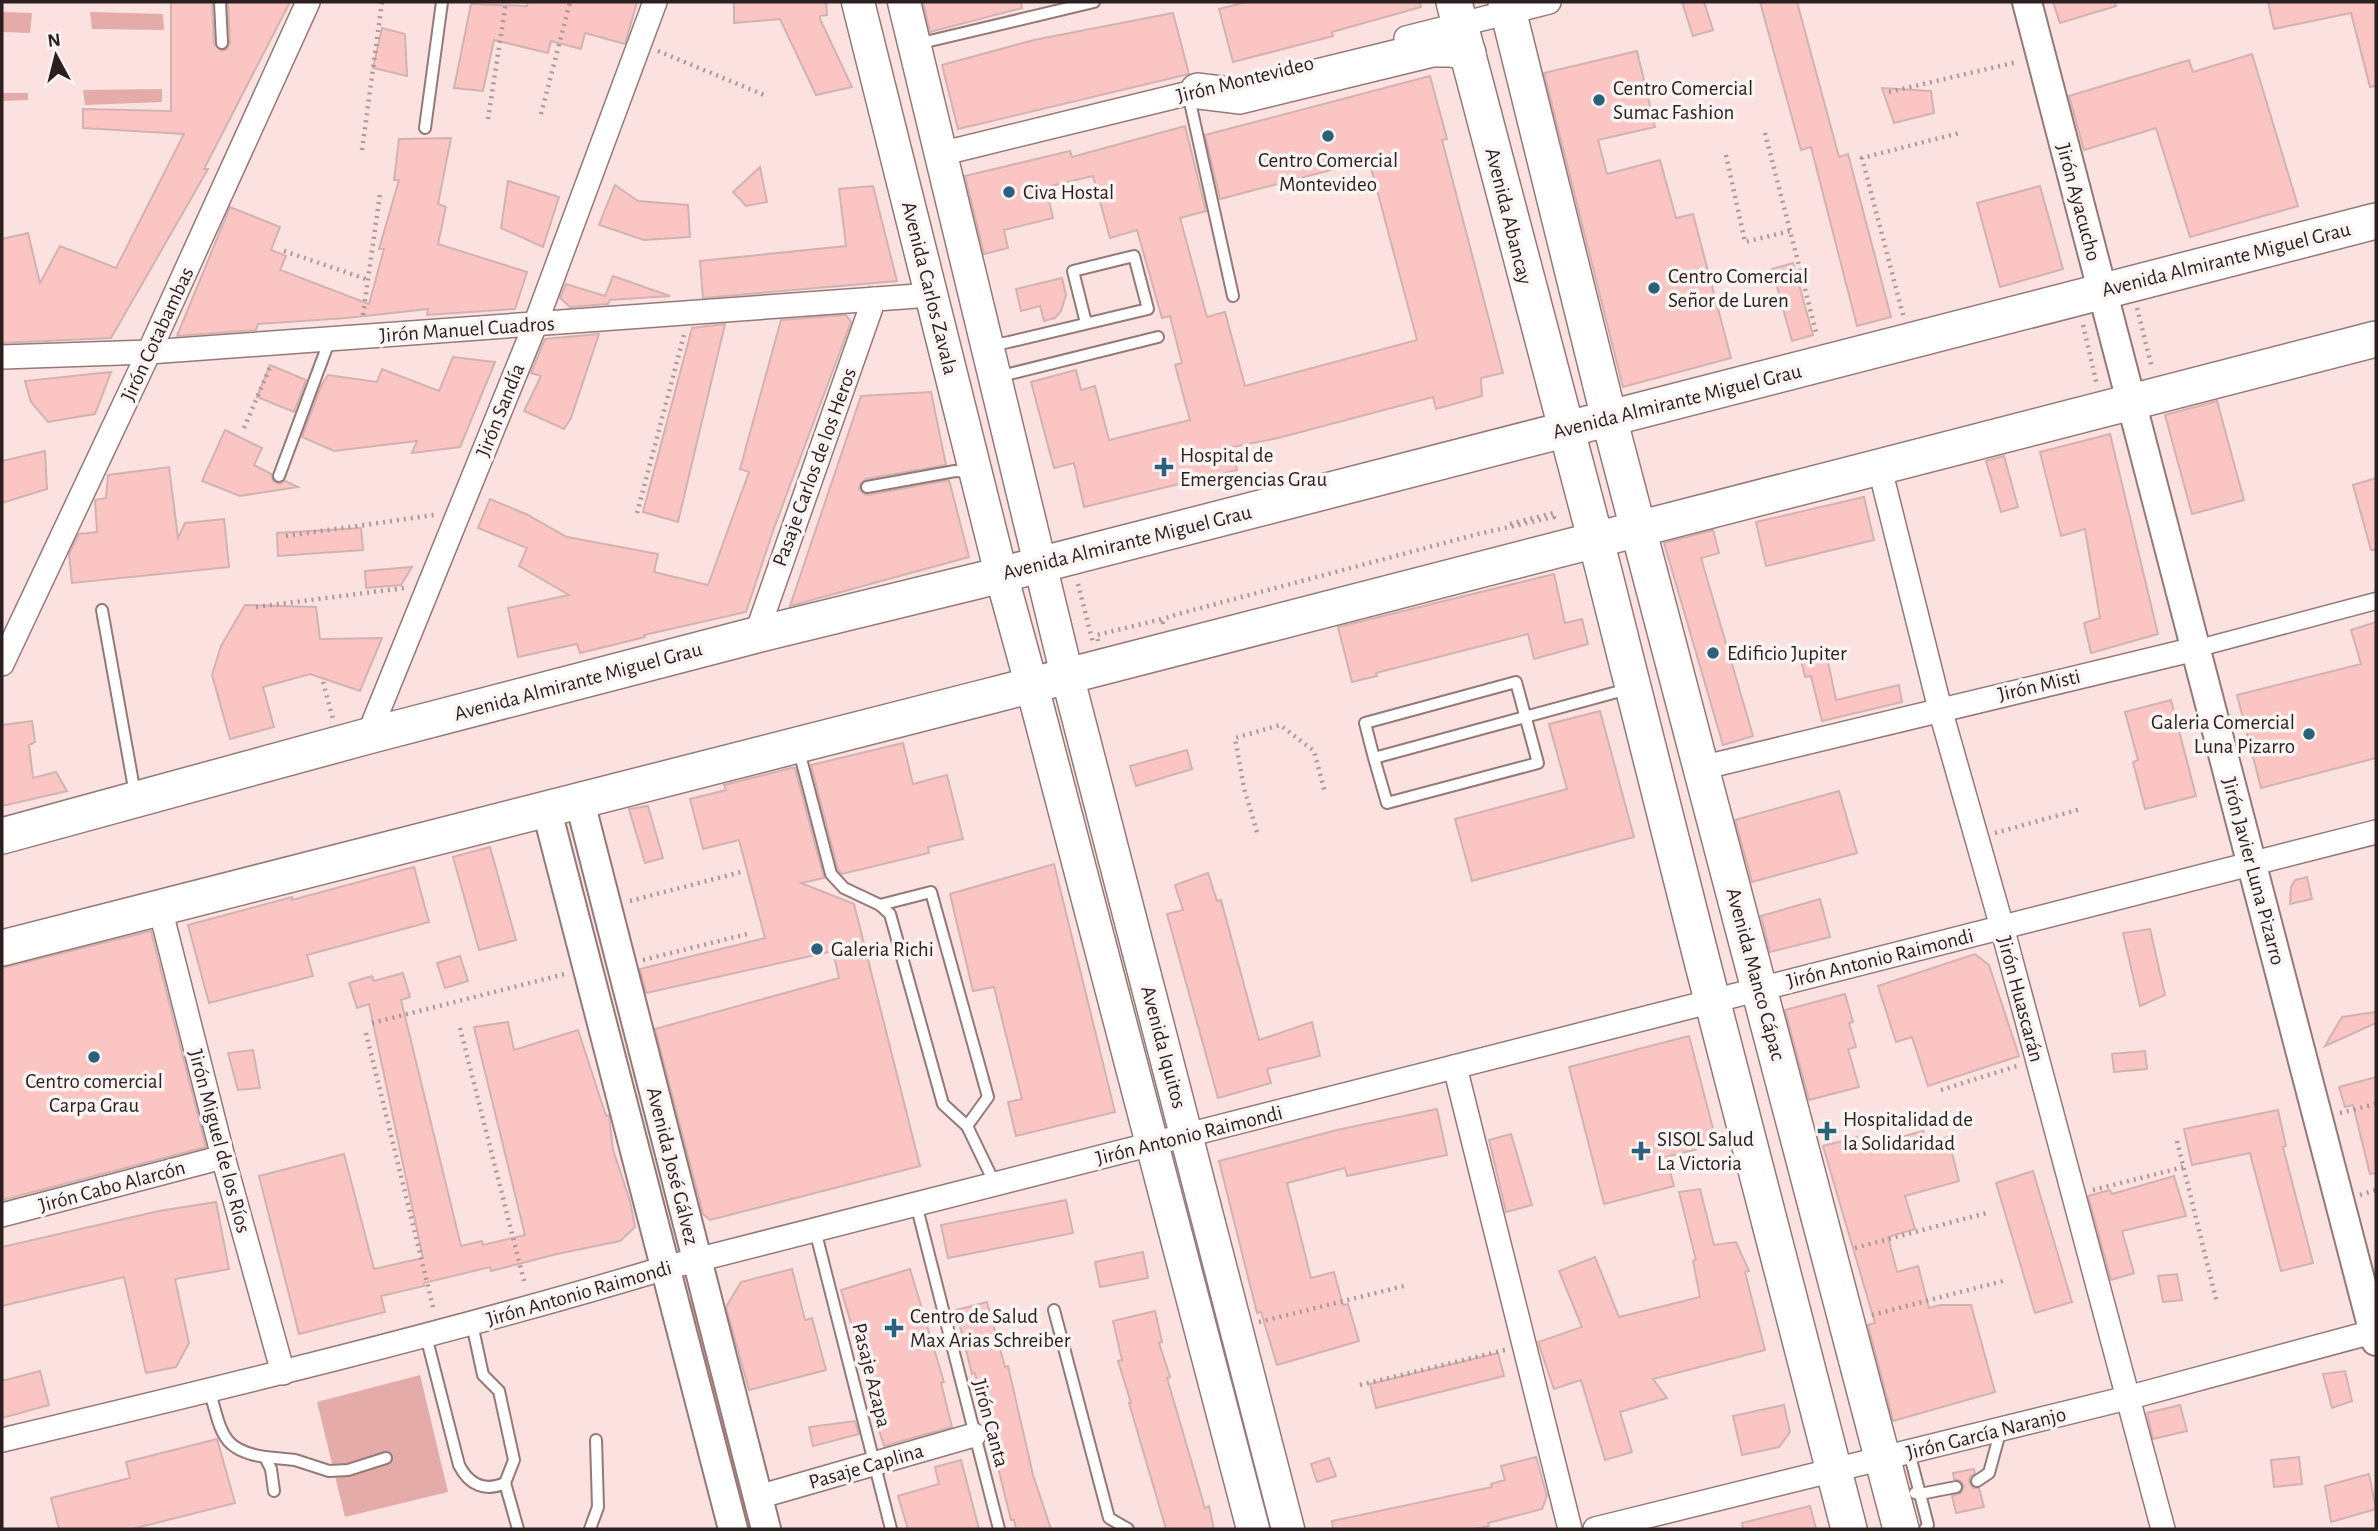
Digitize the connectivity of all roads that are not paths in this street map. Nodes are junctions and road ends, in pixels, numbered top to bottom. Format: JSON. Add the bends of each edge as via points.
{"nodes":[{"id":1,"x":220,"y":2,"type":"edge"},
{"id":2,"x":308,"y":2,"type":"edge"},
{"id":3,"x":442,"y":2,"type":"edge"},
{"id":4,"x":655,"y":2,"type":"edge"},
{"id":5,"x":859,"y":2,"type":"edge"},
{"id":6,"x":904,"y":2,"type":"edge"},
{"id":7,"x":1094,"y":2,"type":"edge"},
{"id":8,"x":1549,"y":2,"type":"edge"},
{"id":9,"x":2027,"y":2,"type":"edge"},
{"id":10,"x":1507,"y":7,"type":"edge"},
{"id":11,"x":1461,"y":26,"type":"edge"},
{"id":12,"x":222,"y":43,"type":"dead end"},
{"id":13,"x":914,"y":45,"type":"junction"},
{"id":14,"x":872,"y":55,"type":"junction"},
{"id":15,"x":1193,"y":92,"type":"junction"},
{"id":16,"x":425,"y":128,"type":"dead end"},
{"id":17,"x":940,"y":154,"type":"junction"},
{"id":18,"x":2376,"y":221,"type":"edge"},
{"id":19,"x":932,"y":295,"type":"junction"},
{"id":20,"x":1233,"y":296,"type":"dead end"},
{"id":21,"x":2104,"y":296,"type":"junction"},
{"id":22,"x":874,"y":299,"type":"junction"},
{"id":23,"x":1086,"y":323,"type":"junction"},
{"id":24,"x":535,"y":325,"type":"junction"},
{"id":25,"x":1158,"y":337,"type":"dead end"},
{"id":26,"x":330,"y":339,"type":"junction"},
{"id":27,"x":2376,"y":339,"type":"edge"},
{"id":28,"x":986,"y":347,"type":"junction"},
{"id":29,"x":149,"y":352,"type":"junction"},
{"id":30,"x":2,"y":356,"type":"edge"},
{"id":31,"x":947,"y":356,"type":"junction"},
{"id":32,"x":994,"y":377,"type":"junction"},
{"id":33,"x":2118,"y":392,"type":"junction"},
{"id":34,"x":1611,"y":423,"type":"junction"},
{"id":35,"x":1567,"y":434,"type":"junction"},
{"id":36,"x":1880,"y":468,"type":"junction"},
{"id":37,"x":976,"y":474,"type":"junction"},
{"id":38,"x":279,"y":476,"type":"dead end"},
{"id":39,"x":867,"y":487,"type":"dead end"},
{"id":40,"x":1635,"y":517,"type":"junction"},
{"id":41,"x":1580,"y":525,"type":"junction"},
{"id":42,"x":1040,"y":570,"type":"junction"},
{"id":43,"x":1002,"y":580,"type":"junction"},
{"id":44,"x":2376,"y":601,"type":"edge"},
{"id":45,"x":102,"y":610,"type":"dead end"},
{"id":46,"x":756,"y":635,"type":"junction"},
{"id":47,"x":2195,"y":649,"type":"junction"},
{"id":48,"x":2,"y":664,"type":"edge"},
{"id":49,"x":1065,"y":667,"type":"junction"},
{"id":50,"x":1029,"y":676,"type":"junction"},
{"id":51,"x":1633,"y":688,"type":"junction"},
{"id":52,"x":1940,"y":709,"type":"junction"},
{"id":53,"x":1525,"y":717,"type":"junction"},
{"id":54,"x":354,"y":740,"type":"junction"},
{"id":55,"x":798,"y":745,"type":"junction"},
{"id":56,"x":1374,"y":758,"type":"junction"},
{"id":57,"x":1701,"y":768,"type":"junction"},
{"id":58,"x":136,"y":800,"type":"junction"},
{"id":59,"x":564,"y":806,"type":"junction"},
{"id":60,"x":2376,"y":832,"type":"edge"},
{"id":61,"x":2,"y":836,"type":"edge"},
{"id":62,"x":2252,"y":863,"type":"junction"},
{"id":63,"x":880,"y":905,"type":"junction"},
{"id":64,"x":160,"y":908,"type":"junction"},
{"id":65,"x":2002,"y":927,"type":"junction"},
{"id":66,"x":2,"y":948,"type":"edge"},
{"id":67,"x":1760,"y":989,"type":"junction"},
{"id":68,"x":1712,"y":1001,"type":"junction"},
{"id":69,"x":1455,"y":1067,"type":"junction"},
{"id":70,"x":967,"y":1126,"type":"junction"},
{"id":71,"x":1187,"y":1135,"type":"junction"},
{"id":72,"x":1153,"y":1144,"type":"junction"},
{"id":73,"x":223,"y":1157,"type":"junction"},
{"id":74,"x":995,"y":1184,"type":"junction"},
{"id":75,"x":916,"y":1204,"type":"junction"},
{"id":76,"x":2,"y":1215,"type":"edge"},
{"id":77,"x":815,"y":1230,"type":"junction"},
{"id":78,"x":697,"y":1260,"type":"junction"},
{"id":79,"x":665,"y":1268,"type":"junction"},
{"id":80,"x":1054,"y":1310,"type":"dead end"},
{"id":81,"x":472,"y":1324,"type":"junction"},
{"id":82,"x":433,"y":1334,"type":"junction"},
{"id":83,"x":2375,"y":1334,"type":"edge"},
{"id":84,"x":283,"y":1373,"type":"junction"},
{"id":85,"x":209,"y":1390,"type":"junction"},
{"id":86,"x":2127,"y":1398,"type":"junction"},
{"id":87,"x":2001,"y":1429,"type":"junction"},
{"id":88,"x":974,"y":1436,"type":"junction"},
{"id":89,"x":2,"y":1440,"type":"edge"},
{"id":90,"x":596,"y":1440,"type":"dead end"},
{"id":91,"x":265,"y":1457,"type":"junction"},
{"id":92,"x":386,"y":1458,"type":"dead end"},
{"id":93,"x":874,"y":1464,"type":"junction"},
{"id":94,"x":1834,"y":1470,"type":"junction"},
{"id":95,"x":1900,"y":1473,"type":"junction"},
{"id":96,"x":1977,"y":1481,"type":"dead end"},
{"id":97,"x":505,"y":1483,"type":"junction"},
{"id":98,"x":1956,"y":1487,"type":"dead end"},
{"id":99,"x":274,"y":1490,"type":"dead end"},
{"id":100,"x":758,"y":1497,"type":"junction"},
{"id":101,"x":518,"y":1529,"type":"edge"},
{"id":102,"x":590,"y":1529,"type":"edge"},
{"id":103,"x":733,"y":1529,"type":"edge"},
{"id":104,"x":766,"y":1529,"type":"edge"},
{"id":105,"x":891,"y":1529,"type":"edge"},
{"id":106,"x":999,"y":1529,"type":"edge"},
{"id":107,"x":1128,"y":1529,"type":"edge"},
{"id":108,"x":1253,"y":1529,"type":"edge"},
{"id":109,"x":1288,"y":1529,"type":"edge"},
{"id":110,"x":1570,"y":1529,"type":"edge"},
{"id":111,"x":1595,"y":1529,"type":"edge"},
{"id":112,"x":1849,"y":1529,"type":"edge"},
{"id":113,"x":1901,"y":1529,"type":"edge"},
{"id":114,"x":1924,"y":1529,"type":"edge"},
{"id":115,"x":2162,"y":1529,"type":"edge"}],
"edges":[{"from":1,"to":12,"type":"lane"},
{"from":2,"to":29,"type":"street","name":"Jirón Cotabambas"},
{"from":3,"to":16,"type":"lane"},
{"from":4,"to":24,"type":"street","name":"Jirón Sandía"},
{"from":5,"to":14,"type":"main road","name":"Avenida Carlos Zavala"},
{"from":6,"to":13,"type":"main road","name":"Avenida Carlos Zavala"},
{"from":7,"to":13,"type":"lane"},
{"from":8,"to":10,"type":"street"},
{"from":9,"to":21,"type":"street","name":"Jirón Ayacucho"},
{"from":10,"to":11,"type":"street"},
{"from":10,"to":34,"type":"main road"},
{"from":11,"to":15,"type":"main road","via":[[1452,49],[1432,49],[1239,96]]},
{"from":11,"to":35,"type":"main road","name":"Avenida Abancay"},
{"from":13,"to":14,"type":"main road"},
{"from":13,"to":17,"type":"main road","name":"Avenida Carlos Zavala"},
{"from":14,"to":19,"type":"main road","name":"Avenida Carlos Zavala"},
{"from":15,"to":17,"type":"street","name":"Jirón Montevideo"},
{"from":15,"to":20,"type":"lane"},
{"from":17,"to":28,"type":"main road","name":"Avenida Carlos Zavala"},
{"from":18,"to":21,"type":"main road","name":"Avenida Almirante Miguel Grau"},
{"from":19,"to":22,"type":"street","name":"Jirón Manuel Cuadros"},
{"from":19,"to":31,"type":"main road","name":"Avenida Carlos Zavala"},
{"from":21,"to":33,"type":"street","name":"Jirón Ayacucho"},
{"from":21,"to":34,"type":"main road","name":"Avenida Almirante Miguel Grau","via":[[1909,341]]},
{"from":22,"to":24,"type":"street","name":"Jirón Manuel Cuadros"},
{"from":22,"to":46,"type":"street","name":"Pasaje Carlos de los Heros"},
{"from":23,"to":23,"type":"lane","via":[[1148,309],[1134,256],[1073,271]]},
{"from":23,"to":28,"type":"lane"},
{"from":24,"to":26,"type":"street","name":"Jirón Manuel Cuadros"},
{"from":24,"to":54,"type":"street","name":"Jirón Sandía","via":[[429,584]]},
{"from":25,"to":32,"type":"lane"},
{"from":26,"to":29,"type":"street","name":"Jirón Manuel Cuadros"},
{"from":26,"to":38,"type":"lane"},
{"from":27,"to":33,"type":"main road"},
{"from":28,"to":31,"type":"main road"},
{"from":28,"to":32,"type":"main road","name":"Avenida Carlos Zavala"},
{"from":29,"to":30,"type":"street","name":"Jirón Manuel Cuadros"},
{"from":29,"to":48,"type":"street","name":"Jirón Cotabambas"},
{"from":31,"to":37,"type":"main road","name":"Avenida Carlos Zavala"},
{"from":32,"to":42,"type":"main road","name":"Avenida Carlos Zavala"},
{"from":33,"to":36,"type":"main road"},
{"from":33,"to":47,"type":"street","name":"Jirón Javier Luna Pizarro"},
{"from":34,"to":35,"type":"main road","name":"Avenida Almirante Miguel Grau"},
{"from":34,"to":40,"type":"main road","name":"Avenida Manco Cápac"},
{"from":35,"to":41,"type":"main road"},
{"from":35,"to":42,"type":"main road","name":"Avenida Almirante Miguel Grau"},
{"from":36,"to":40,"type":"main road"},
{"from":36,"to":52,"type":"street","name":"Jirón Huascarán"},
{"from":37,"to":39,"type":"lane","via":[[955,471]]},
{"from":37,"to":43,"type":"main road","name":"Avenida Carlos Zavala"},
{"from":40,"to":41,"type":"main road"},
{"from":40,"to":57,"type":"main road","name":"Avenida Manco Cápac"},
{"from":41,"to":49,"type":"main road"},
{"from":41,"to":51,"type":"main road"},
{"from":42,"to":43,"type":"main road","name":"Avenida Almirante Miguel Grau"},
{"from":42,"to":49,"type":"main road","name":"Avenida Iquitos"},
{"from":43,"to":46,"type":"main road","name":"Avenida Almirante Miguel Grau"},
{"from":43,"to":50,"type":"main road","name":"Avenida Iquitos"},
{"from":44,"to":47,"type":"street","name":"Jirón Misti"},
{"from":45,"to":58,"type":"lane"},
{"from":46,"to":54,"type":"main road","name":"Avenida Almirante Miguel Grau"},
{"from":47,"to":52,"type":"street","name":"Jirón Misti"},
{"from":47,"to":62,"type":"street","name":"Jirón Javier Luna Pizarro"},
{"from":49,"to":50,"type":"main road"},
{"from":49,"to":71,"type":"main road","name":"Avenida Iquitos"},
{"from":50,"to":55,"type":"main road"},
{"from":50,"to":72,"type":"main road","name":"Avenida Iquitos"},
{"from":51,"to":53,"type":"lane"},
{"from":51,"to":68,"type":"main road"},
{"from":52,"to":57,"type":"street","name":"Jirón Misti"},
{"from":52,"to":65,"type":"street","name":"Jirón Huascarán"},
{"from":53,"to":56,"type":"lane"},
{"from":53,"to":56,"type":"lane","via":[[1516,682],[1453,699],[1365,723]]},
{"from":53,"to":56,"type":"lane","via":[[1538,763],[1387,803]]},
{"from":54,"to":58,"type":"main road","name":"Avenida Almirante Miguel Grau"},
{"from":55,"to":59,"type":"main road"},
{"from":55,"to":63,"type":"lane","via":[[831,874],[844,888]]},
{"from":57,"to":67,"type":"main road","name":"Avenida Manco Cápac"},
{"from":58,"to":61,"type":"main road","name":"Avenida Almirante Miguel Grau"},
{"from":59,"to":64,"type":"main road"},
{"from":59,"to":78,"type":"street","name":"Avenida José Gálvez","via":[[606,907]]},
{"from":59,"to":79,"type":"street","name":"Avenida José Gálvez","via":[[588,968]]},
{"from":60,"to":62,"type":"street","name":"Jirón Antonio Raimondi"},
{"from":62,"to":65,"type":"street","name":"Jirón Antonio Raimondi"},
{"from":62,"to":83,"type":"street","name":"Jirón Javier Luna Pizarro"},
{"from":63,"to":70,"type":"lane","via":[[890,914],[943,1104]]},
{"from":63,"to":70,"type":"lane","via":[[931,892],[988,1097]]},
{"from":64,"to":66,"type":"main road"},
{"from":64,"to":73,"type":"street","name":"Jirón Miguel de los Ríos"},
{"from":65,"to":67,"type":"street","name":"Jirón Antonio Raimondi"},
{"from":65,"to":86,"type":"street","name":"Jirón Huascarán"},
{"from":67,"to":68,"type":"street","name":"Jirón Antonio Raimondi"},
{"from":67,"to":95,"type":"main road","name":"Avenida Manco Cápac","via":[[1846,1322]]},
{"from":68,"to":69,"type":"street","name":"Jirón Antonio Raimondi"},
{"from":68,"to":94,"type":"main road"},
{"from":69,"to":71,"type":"street","name":"Jirón Antonio Raimondi"},
{"from":69,"to":110,"type":"street"},
{"from":70,"to":74,"type":"lane"},
{"from":71,"to":72,"type":"street","name":"Jirón Antonio Raimondi"},
{"from":71,"to":109,"type":"main road","name":"Avenida Iquitos"},
{"from":72,"to":74,"type":"street","name":"Jirón Antonio Raimondi"},
{"from":72,"to":108,"type":"main road","name":"Avenida Iquitos"},
{"from":73,"to":76,"type":"street","name":"Jirón Cabo Alarcón"},
{"from":73,"to":84,"type":"street","name":"Jirón Miguel de los Ríos"},
{"from":74,"to":75,"type":"street","name":"Jirón Antonio Raimondi"},
{"from":75,"to":77,"type":"street","name":"Jirón Antonio Raimondi"},
{"from":75,"to":88,"type":"lane","name":"Jirón Canta"},
{"from":77,"to":78,"type":"street","name":"Jirón Antonio Raimondi"},
{"from":77,"to":93,"type":"lane","name":"Pasaje Azapa"},
{"from":78,"to":79,"type":"street","name":"Jirón Antonio Raimondi"},
{"from":78,"to":100,"type":"street","name":"Avenida José Gálvez"},
{"from":79,"to":81,"type":"street","name":"Jirón Antonio Raimondi"},
{"from":79,"to":103,"type":"street","name":"Avenida José Gálvez"},
{"from":80,"to":107,"type":"lane","via":[[1109,1518]]},
{"from":81,"to":82,"type":"street","name":"Jirón Antonio Raimondi"},
{"from":81,"to":97,"type":"lane","via":[[483,1375],[499,1391],[514,1460]]},
{"from":82,"to":84,"type":"street","name":"Jirón Antonio Raimondi"},
{"from":82,"to":97,"type":"lane","via":[[464,1476],[486,1488]]},
{"from":83,"to":86,"type":"street","name":"Jirón García Naranjo"},
{"from":84,"to":85,"type":"street","name":"Jirón Antonio Raimondi"},
{"from":85,"to":89,"type":"street","name":"Jirón Antonio Raimondi"},
{"from":85,"to":91,"type":"lane","via":[[226,1441],[235,1449]]},
{"from":86,"to":87,"type":"street","name":"Jirón García Naranjo"},
{"from":86,"to":115,"type":"street","name":"Jirón Huascarán"},
{"from":87,"to":95,"type":"street","name":"Jirón García Naranjo"},
{"from":87,"to":96,"type":"lane","via":[[1989,1473]]},
{"from":88,"to":93,"type":"street","name":"Pasaje Caplina"},
{"from":88,"to":106,"type":"lane","name":"Jirón Canta"},
{"from":90,"to":102,"type":"lane","via":[[598,1507]]},
{"from":91,"to":92,"type":"lane","via":[[329,1471]]},
{"from":91,"to":99,"type":"lane"},
{"from":93,"to":100,"type":"street","name":"Pasaje Caplina"},
{"from":93,"to":105,"type":"lane","name":"Pasaje Azapa"},
{"from":94,"to":95,"type":"street","name":"Jirón García Naranjo"},
{"from":94,"to":111,"type":"street","name":"Jirón García Naranjo"},
{"from":94,"to":112,"type":"main road"},
{"from":95,"to":98,"type":"lane"},
{"from":95,"to":113,"type":"main road","name":"Avenida Manco Cápac"},
{"from":95,"to":114,"type":"lane","via":[[1928,1525]]},
{"from":97,"to":101,"type":"lane"},
{"from":100,"to":104,"type":"street","name":"Avenida José Gálvez"}]}
